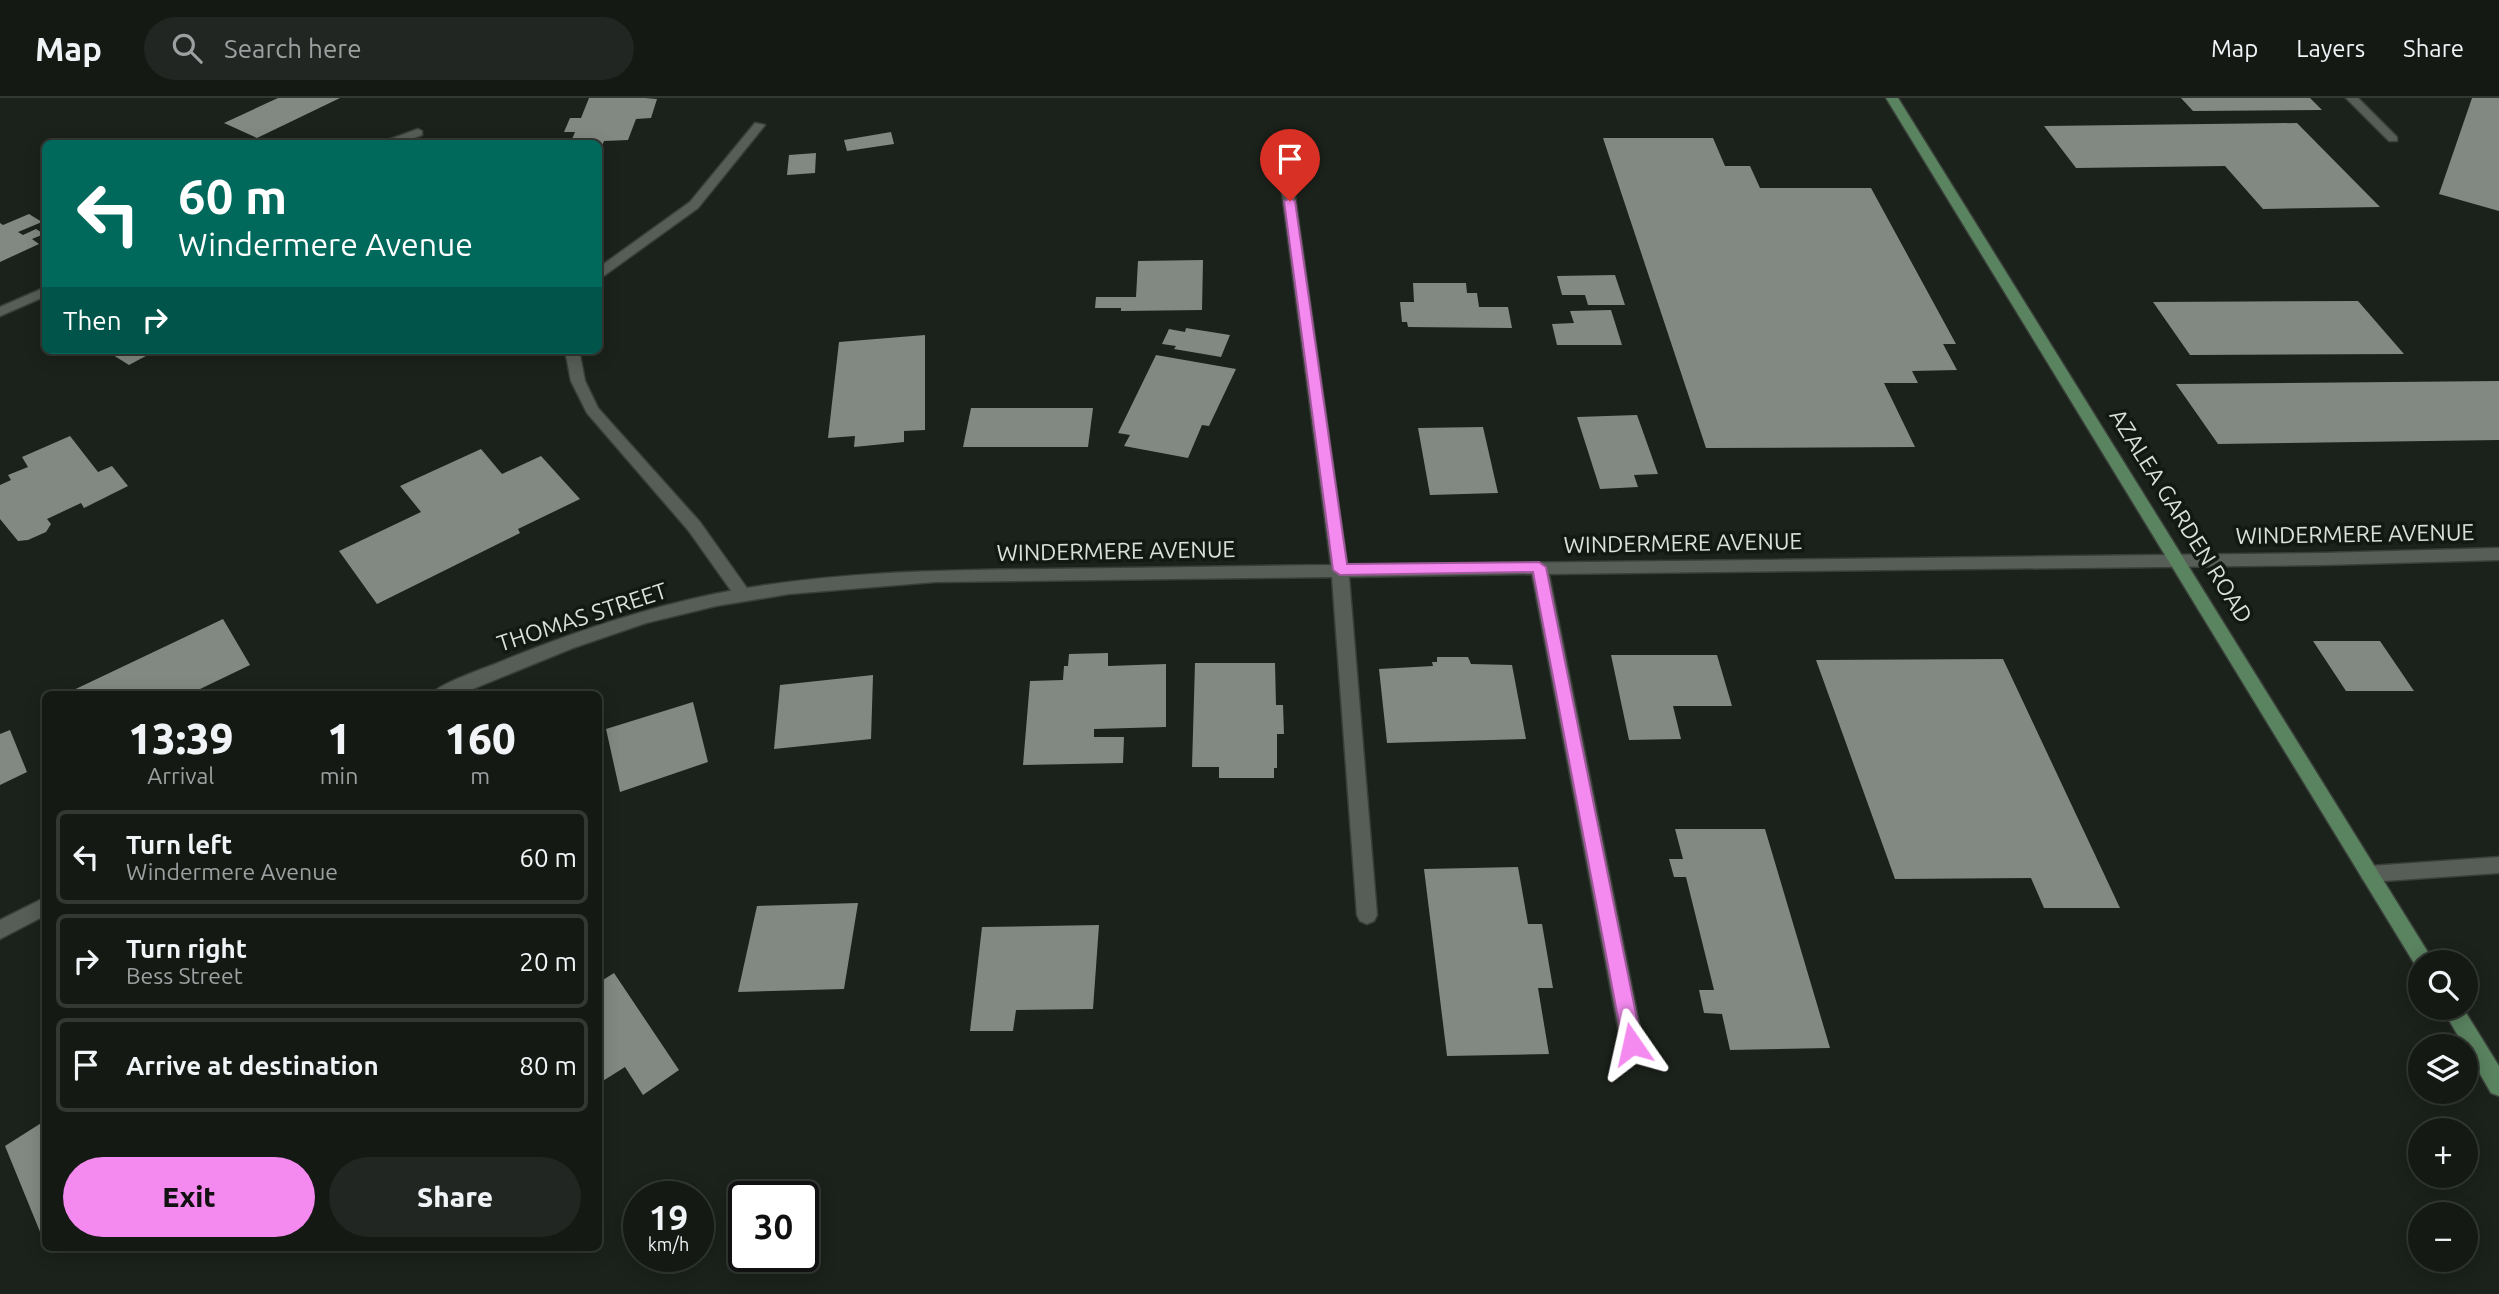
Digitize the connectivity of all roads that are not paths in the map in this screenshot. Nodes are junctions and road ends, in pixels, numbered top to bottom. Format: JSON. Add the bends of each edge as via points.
{"nodes":[{"id":1,"x":1892,"y":98,"type":"edge"},
{"id":2,"x":2353,"y":98,"type":"edge"},
{"id":3,"x":759,"y":125,"type":"dead end"},
{"id":4,"x":418,"y":133,"type":"dead end"},
{"id":5,"x":2393,"y":139,"type":"dead end"},
{"id":6,"x":396,"y":140,"type":"edge"},
{"id":7,"x":1282,"y":147,"type":"dead end"},
{"id":8,"x":602,"y":272,"type":"edge"},
{"id":9,"x":42,"y":293,"type":"edge"},
{"id":10,"x":0,"y":312,"type":"edge"},
{"id":11,"x":573,"y":354,"type":"edge"},
{"id":12,"x":2499,"y":554,"type":"edge"},
{"id":13,"x":2177,"y":560,"type":"junction"},
{"id":14,"x":1539,"y":567,"type":"junction"},
{"id":15,"x":1340,"y":570,"type":"junction"},
{"id":16,"x":743,"y":595,"type":"junction"},
{"id":17,"x":449,"y":691,"type":"edge"},
{"id":18,"x":2499,"y":865,"type":"edge"},
{"id":19,"x":2370,"y":874,"type":"junction"},
{"id":20,"x":42,"y":907,"type":"edge"},
{"id":21,"x":1367,"y":915,"type":"dead end"},
{"id":22,"x":0,"y":930,"type":"edge"},
{"id":23,"x":2417,"y":950,"type":"edge"},
{"id":24,"x":2459,"y":1020,"type":"edge"},
{"id":25,"x":1632,"y":1044,"type":"dead end"},
{"id":26,"x":2499,"y":1086,"type":"edge"}],
"edges":[{"from":1,"to":13,"type":"main road","name":"AZALEA GARDEN ROAD"},
{"from":2,"to":5,"type":"street"},
{"from":3,"to":8,"type":"street","via":[[697,202]]},
{"from":4,"to":6,"type":"street"},
{"from":7,"to":15,"type":"street"},
{"from":9,"to":10,"type":"street"},
{"from":11,"to":16,"type":"street","via":[[578,381],[592,410],[694,526]]},
{"from":12,"to":13,"type":"street","name":"WINDERMERE AVENUE"},
{"from":13,"to":14,"type":"street","name":"WINDERMERE AVENUE"},
{"from":13,"to":19,"type":"main road","name":"AZALEA GARDEN ROAD"},
{"from":14,"to":15,"type":"street","name":"WINDERMERE AVENUE"},
{"from":14,"to":25,"type":"street"},
{"from":15,"to":16,"type":"street","name":"WINDERMERE AVENUE","via":[[935,576],[848,581]]},
{"from":15,"to":21,"type":"street"},
{"from":16,"to":17,"type":"street","name":"THOMAS STREET","via":[[646,617],[543,651]]},
{"from":18,"to":19,"type":"street"},
{"from":19,"to":23,"type":"main road","name":"AZALEA GARDEN ROAD"},
{"from":20,"to":22,"type":"street"},
{"from":24,"to":26,"type":"main road"}]}
